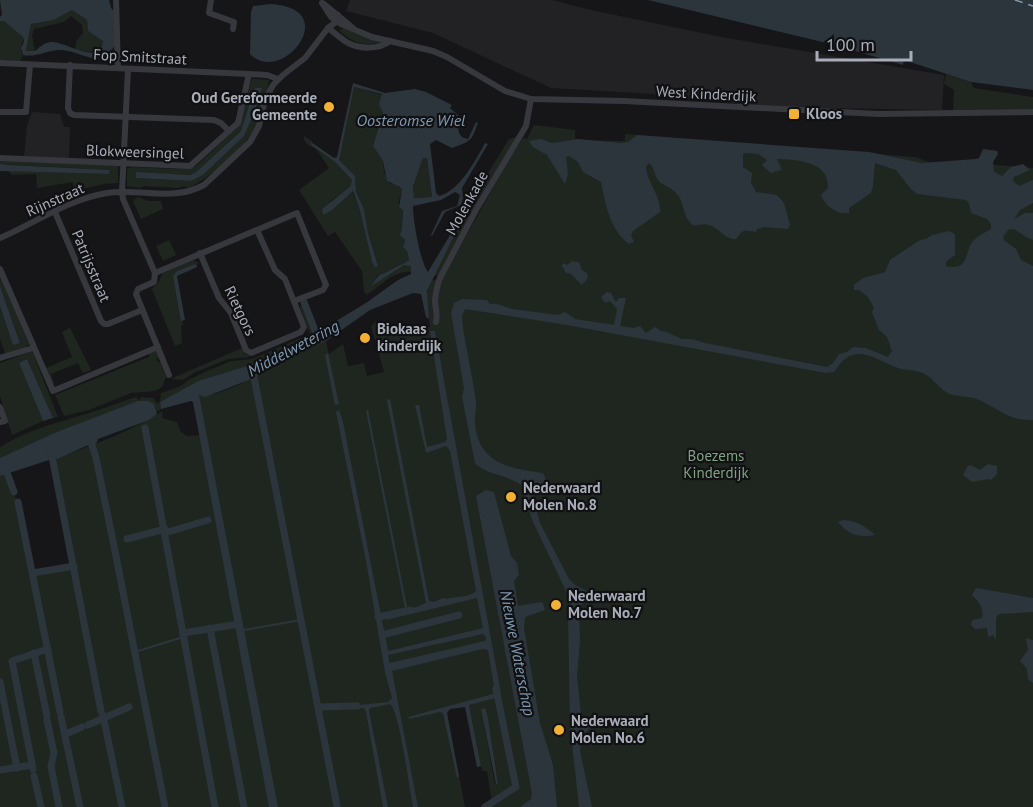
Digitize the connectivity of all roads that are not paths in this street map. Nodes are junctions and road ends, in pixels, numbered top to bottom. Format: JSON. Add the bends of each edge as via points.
{"nodes":[{"id":1,"x":116,"y":0,"type":"edge"},
{"id":2,"x":211,"y":0,"type":"edge"},
{"id":3,"x":320,"y":1,"type":"edge"},
{"id":4,"x":337,"y":17,"type":"junction"},
{"id":5,"x":328,"y":28,"type":"junction"},
{"id":6,"x":233,"y":29,"type":"dead end"},
{"id":7,"x":390,"y":42,"type":"junction"},
{"id":8,"x":0,"y":63,"type":"edge"},
{"id":9,"x":30,"y":65,"type":"junction"},
{"id":10,"x":70,"y":65,"type":"junction"},
{"id":11,"x":118,"y":68,"type":"junction"},
{"id":12,"x":128,"y":69,"type":"junction"},
{"id":13,"x":249,"y":74,"type":"junction"},
{"id":14,"x":278,"y":79,"type":"junction"},
{"id":15,"x":531,"y":99,"type":"junction"},
{"id":16,"x":0,"y":112,"type":"edge"},
{"id":17,"x":1033,"y":112,"type":"edge"},
{"id":18,"x":126,"y":117,"type":"junction"},
{"id":19,"x":229,"y":131,"type":"junction"},
{"id":20,"x":0,"y":158,"type":"edge"},
{"id":21,"x":124,"y":164,"type":"junction"},
{"id":22,"x":122,"y":192,"type":"junction"},
{"id":23,"x":55,"y":212,"type":"junction"},
{"id":24,"x":257,"y":230,"type":"junction"},
{"id":25,"x":0,"y":238,"type":"edge"},
{"id":26,"x":200,"y":254,"type":"junction"},
{"id":27,"x":0,"y":269,"type":"edge"},
{"id":28,"x":155,"y":273,"type":"junction"},
{"id":29,"x":294,"y":301,"type":"junction"},
{"id":30,"x":142,"y":310,"type":"junction"},
{"id":31,"x":436,"y":322,"type":"dead end"},
{"id":32,"x":158,"y":346,"type":"junction"},
{"id":33,"x":33,"y":348,"type":"junction"},
{"id":34,"x":0,"y":358,"type":"edge"},
{"id":35,"x":169,"y":375,"type":"dead end"},
{"id":36,"x":0,"y":407,"type":"edge"},
{"id":37,"x":2,"y":421,"type":"edge"}],
"edges":[{"from":1,"to":11,"type":"street"},
{"from":2,"to":6,"type":"street","via":[[209,13],[234,22]]},
{"from":3,"to":4,"type":"street","name":"West Kinderdijk"},
{"from":4,"to":5,"type":"street"},
{"from":4,"to":7,"type":"street","name":"West Kinderdijk","via":[[372,37]]},
{"from":5,"to":7,"type":"street","name":"West Kinderdijk","via":[[358,46],[377,47]]},
{"from":5,"to":14,"type":"street","via":[[305,58]]},
{"from":7,"to":15,"type":"street","name":"West Kinderdijk","via":[[433,51],[505,91]]},
{"from":8,"to":9,"type":"street","name":"Fop Smitstraat"},
{"from":9,"to":10,"type":"street","name":"Fop Smitstraat"},
{"from":9,"to":16,"type":"street","via":[[26,112]]},
{"from":10,"to":11,"type":"street","name":"Fop Smitstraat"},
{"from":10,"to":18,"type":"street","via":[[69,113]]},
{"from":11,"to":12,"type":"street","name":"Fop Smitstraat"},
{"from":12,"to":13,"type":"street","name":"Fop Smitstraat"},
{"from":12,"to":18,"type":"street"},
{"from":13,"to":14,"type":"street","name":"Fop Smitstraat"},
{"from":13,"to":19,"type":"street","name":"Blokweersingel","via":[[238,123]]},
{"from":14,"to":22,"type":"street","name":"Rijnstraat","via":[[265,100],[250,142],[204,185],[176,195]]},
{"from":15,"to":17,"type":"street","name":"West Kinderdijk","via":[[878,114]]},
{"from":15,"to":31,"type":"street","name":"Molenkade","via":[[526,126],[440,278],[436,288]]},
{"from":18,"to":19,"type":"street","via":[[214,120]]},
{"from":18,"to":21,"type":"street"},
{"from":19,"to":21,"type":"street","name":"Blokweersingel","via":[[190,166]]},
{"from":20,"to":21,"type":"street","name":"Blokweersingel"},
{"from":21,"to":22,"type":"street"},
{"from":22,"to":23,"type":"street","name":"Rijnstraat","via":[[96,195]]},
{"from":22,"to":28,"type":"street"},
{"from":23,"to":25,"type":"street","name":"Rijnstraat"},
{"from":23,"to":30,"type":"street","name":"Patrijsstraat","via":[[101,321],[108,324]]},
{"from":24,"to":26,"type":"street"},
{"from":24,"to":29,"type":"street","name":"Rietgors"},
{"from":24,"to":29,"type":"street","via":[[297,213],[327,285]]},
{"from":26,"to":28,"type":"street"},
{"from":26,"to":29,"type":"street","name":"Rietgors","via":[[248,352],[304,330]]},
{"from":27,"to":33,"type":"street"},
{"from":28,"to":30,"type":"street","via":[[152,283],[136,292]]},
{"from":30,"to":32,"type":"street"},
{"from":32,"to":33,"type":"street","via":[[53,391]]},
{"from":32,"to":35,"type":"street"},
{"from":33,"to":34,"type":"street"},
{"from":36,"to":37,"type":"street"}]}
